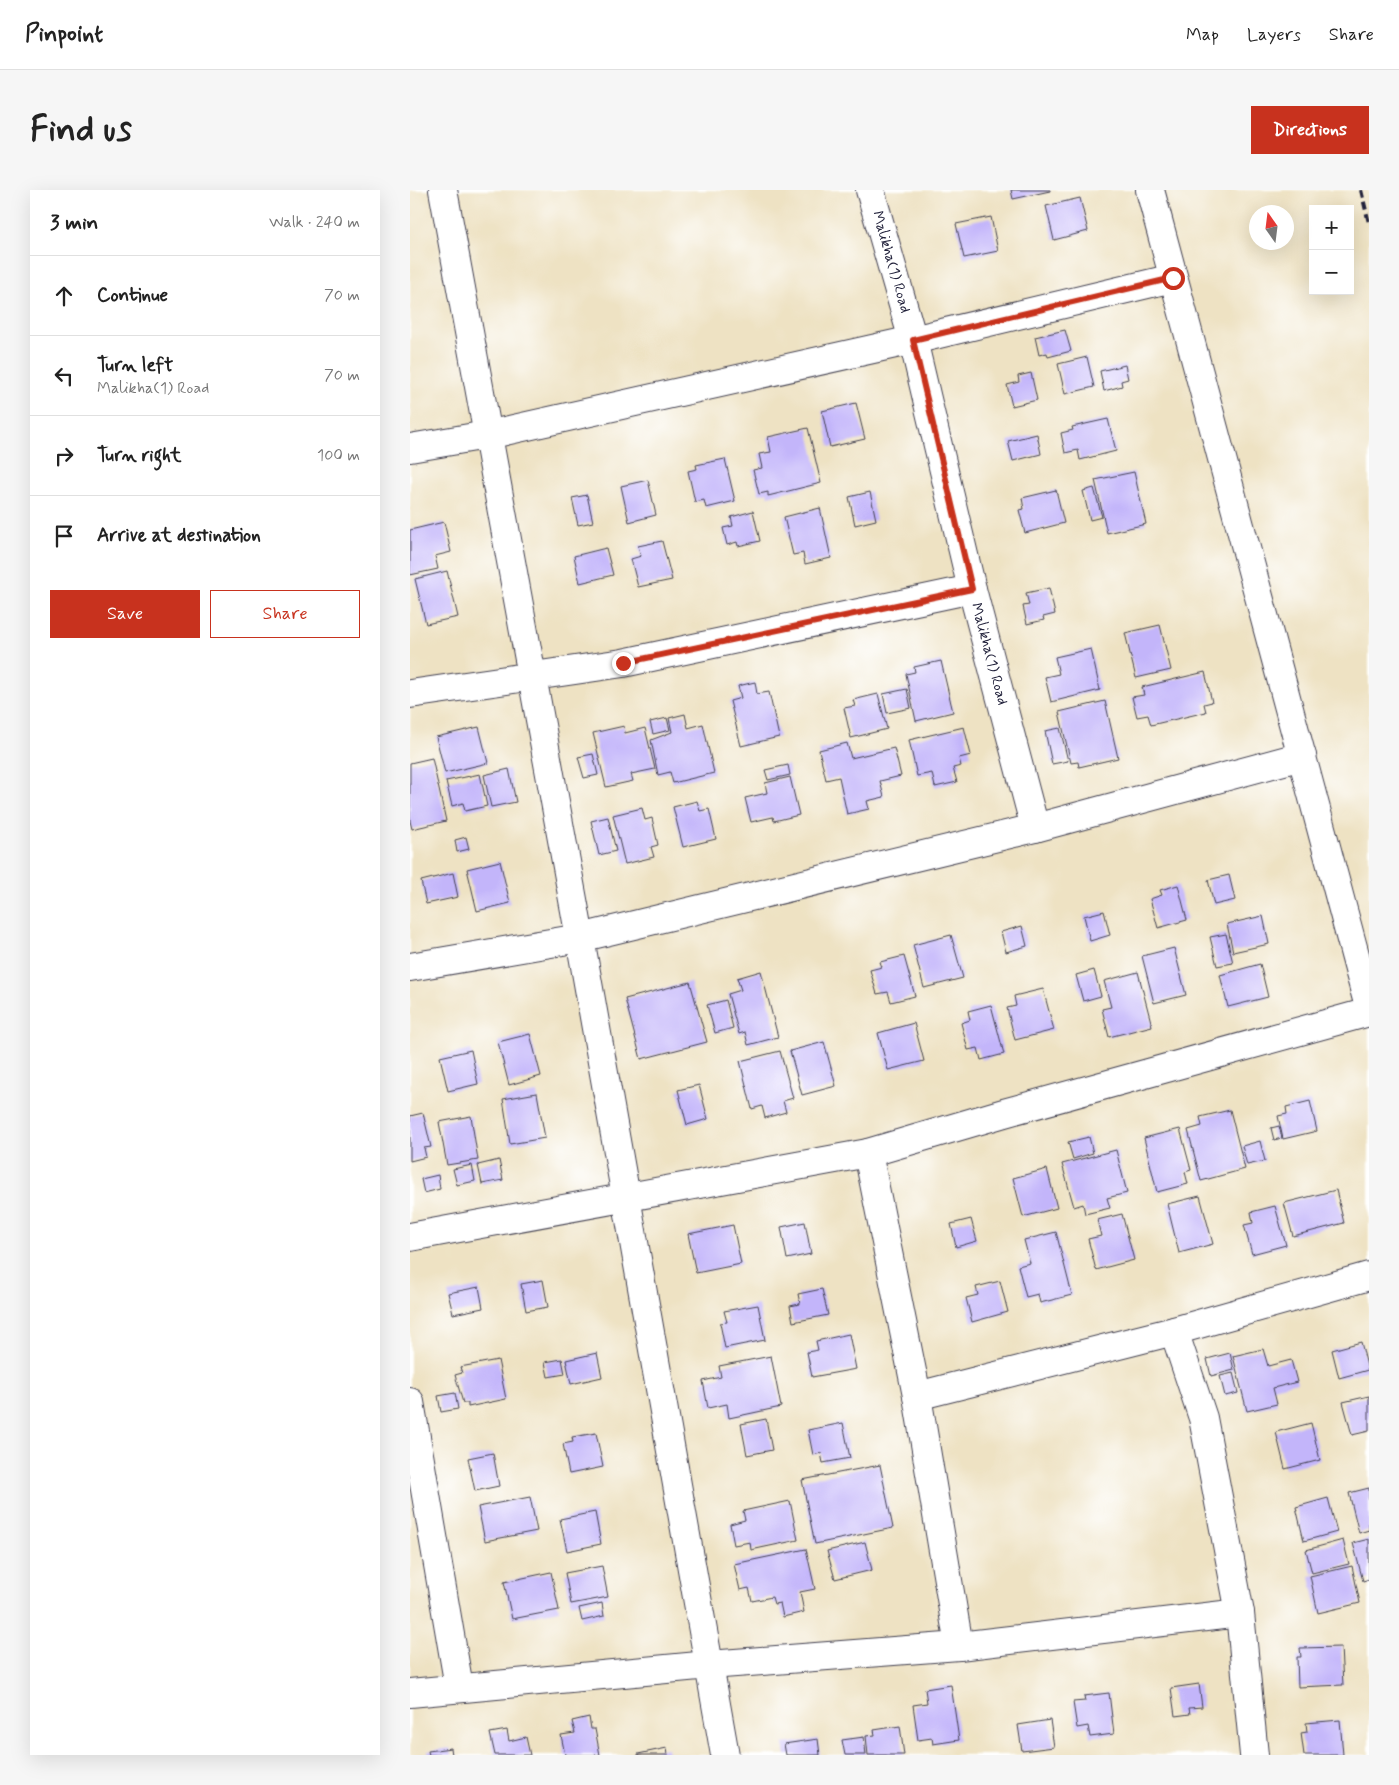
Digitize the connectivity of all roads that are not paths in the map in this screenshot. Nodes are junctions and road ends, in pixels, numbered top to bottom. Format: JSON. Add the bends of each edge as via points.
{"nodes":[{"id":1,"x":443,"y":190,"type":"edge"},
{"id":2,"x":870,"y":190,"type":"edge"},
{"id":3,"x":1150,"y":190,"type":"edge"},
{"id":4,"x":1173,"y":278,"type":"junction"},
{"id":5,"x":913,"y":340,"type":"junction"},
{"id":6,"x":487,"y":435,"type":"junction"},
{"id":7,"x":410,"y":448,"type":"edge"},
{"id":8,"x":972,"y":589,"type":"junction"},
{"id":9,"x":532,"y":676,"type":"junction"},
{"id":10,"x":410,"y":694,"type":"edge"},
{"id":11,"x":1302,"y":756,"type":"junction"},
{"id":12,"x":1035,"y":828,"type":"junction"},
{"id":13,"x":580,"y":938,"type":"junction"},
{"id":14,"x":410,"y":967,"type":"edge"},
{"id":15,"x":1369,"y":1007,"type":"edge"},
{"id":16,"x":1369,"y":1012,"type":"edge"},
{"id":17,"x":868,"y":1153,"type":"junction"},
{"id":18,"x":626,"y":1199,"type":"junction"},
{"id":19,"x":410,"y":1237,"type":"edge"},
{"id":20,"x":1369,"y":1276,"type":"edge"},
{"id":21,"x":1174,"y":1331,"type":"junction"},
{"id":22,"x":917,"y":1396,"type":"junction"},
{"id":23,"x":410,"y":1402,"type":"edge"},
{"id":24,"x":1240,"y":1613,"type":"junction"},
{"id":25,"x":959,"y":1646,"type":"junction"},
{"id":26,"x":710,"y":1665,"type":"junction"},
{"id":27,"x":459,"y":1687,"type":"junction"},
{"id":28,"x":410,"y":1692,"type":"edge"},
{"id":29,"x":725,"y":1755,"type":"edge"},
{"id":30,"x":1254,"y":1755,"type":"edge"}],
"edges":[{"from":1,"to":6,"type":"street"},
{"from":2,"to":5,"type":"street","name":"Malikha(1) Road"},
{"from":3,"to":4,"type":"street"},
{"from":4,"to":5,"type":"street"},
{"from":4,"to":11,"type":"street"},
{"from":5,"to":6,"type":"street"},
{"from":5,"to":8,"type":"street","name":"Malikha(1) Road"},
{"from":6,"to":7,"type":"street"},
{"from":6,"to":9,"type":"street"},
{"from":8,"to":9,"type":"street","via":[[623,663]]},
{"from":8,"to":12,"type":"street","name":"Malikha(1) Road"},
{"from":9,"to":10,"type":"street"},
{"from":9,"to":13,"type":"street"},
{"from":11,"to":12,"type":"street"},
{"from":11,"to":15,"type":"street"},
{"from":12,"to":13,"type":"street"},
{"from":13,"to":14,"type":"street"},
{"from":13,"to":18,"type":"street"},
{"from":16,"to":17,"type":"street","via":[[1004,1112]]},
{"from":17,"to":18,"type":"street"},
{"from":17,"to":22,"type":"street"},
{"from":18,"to":19,"type":"street"},
{"from":18,"to":26,"type":"street"},
{"from":20,"to":21,"type":"street"},
{"from":21,"to":22,"type":"street"},
{"from":21,"to":24,"type":"street","via":[[1203,1418]]},
{"from":22,"to":25,"type":"street"},
{"from":23,"to":27,"type":"street"},
{"from":24,"to":25,"type":"street"},
{"from":24,"to":30,"type":"street"},
{"from":25,"to":26,"type":"street"},
{"from":26,"to":27,"type":"street"},
{"from":26,"to":29,"type":"street"},
{"from":27,"to":28,"type":"street"}]}
